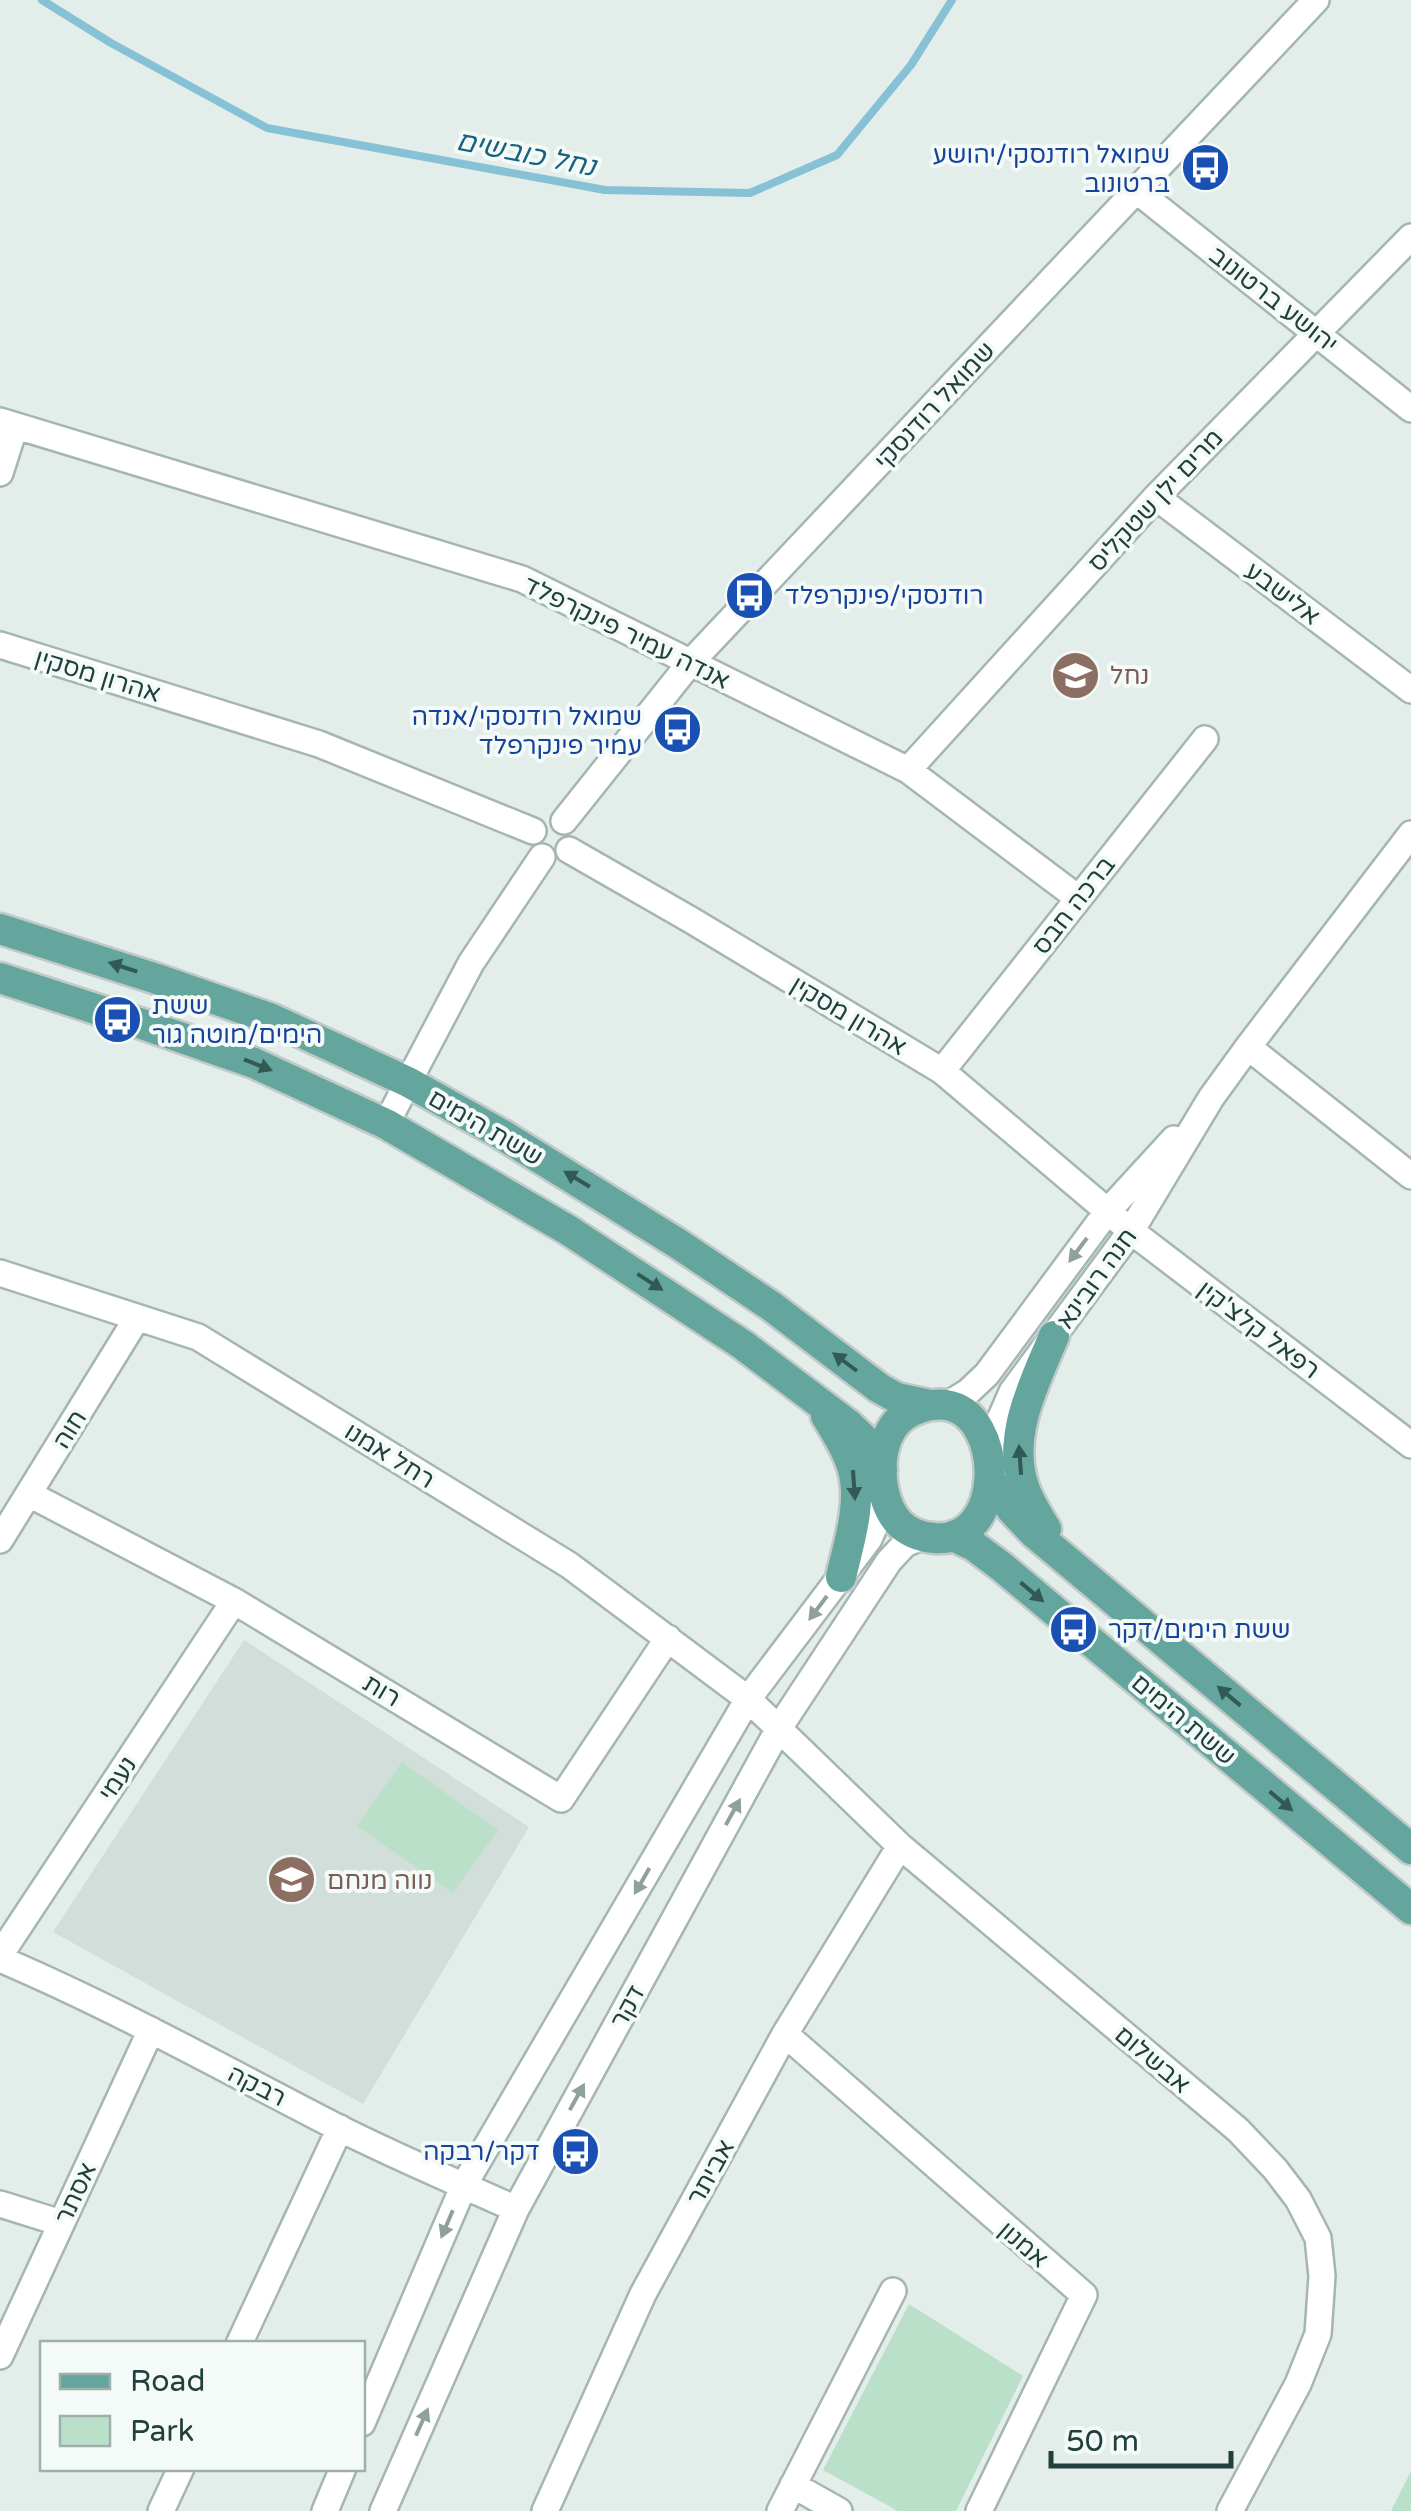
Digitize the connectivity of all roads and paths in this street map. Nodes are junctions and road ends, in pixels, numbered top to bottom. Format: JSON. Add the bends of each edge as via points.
{"nodes":[{"id":1,"x":1316,"y":0,"type":"edge"},
{"id":2,"x":1136,"y":190,"type":"junction"},
{"id":3,"x":1411,"y":237,"type":"edge"},
{"id":4,"x":1316,"y":332,"type":"junction"},
{"id":5,"x":1411,"y":409,"type":"edge"},
{"id":6,"x":8,"y":424,"type":"edge"},
{"id":7,"x":0,"y":473,"type":"edge"},
{"id":8,"x":1156,"y":497,"type":"junction"},
{"id":9,"x":0,"y":645,"type":"edge"},
{"id":10,"x":690,"y":663,"type":"junction"},
{"id":11,"x":1411,"y":690,"type":"edge"},
{"id":12,"x":1204,"y":739,"type":"dead end"},
{"id":13,"x":908,"y":770,"type":"junction"},
{"id":14,"x":564,"y":821,"type":"junction"},
{"id":15,"x":532,"y":830,"type":"junction"},
{"id":16,"x":1411,"y":834,"type":"edge"},
{"id":17,"x":569,"y":850,"type":"junction"},
{"id":18,"x":542,"y":857,"type":"junction"},
{"id":19,"x":1078,"y":898,"type":"junction"},
{"id":20,"x":0,"y":928,"type":"edge"},
{"id":21,"x":0,"y":978,"type":"edge"},
{"id":22,"x":1248,"y":1046,"type":"junction"},
{"id":23,"x":942,"y":1071,"type":"junction"},
{"id":24,"x":408,"y":1082,"type":"junction"},
{"id":25,"x":1211,"y":1098,"type":"junction"},
{"id":26,"x":386,"y":1124,"type":"junction"},
{"id":27,"x":1411,"y":1176,"type":"edge"},
{"id":28,"x":1107,"y":1212,"type":"junction"},
{"id":29,"x":1131,"y":1231,"type":"junction"},
{"id":30,"x":0,"y":1272,"type":"edge"},
{"id":31,"x":138,"y":1318,"type":"junction"},
{"id":32,"x":1054,"y":1336,"type":"junction"},
{"id":33,"x":816,"y":1400,"type":"junction"},
{"id":34,"x":939,"y":1405,"type":"junction"},
{"id":35,"x":1411,"y":1445,"type":"edge"},
{"id":36,"x":989,"y":1470,"type":"junction"},
{"id":37,"x":883,"y":1483,"type":"junction"},
{"id":38,"x":29,"y":1494,"type":"junction"},
{"id":39,"x":938,"y":1536,"type":"junction"},
{"id":40,"x":0,"y":1540,"type":"edge"},
{"id":41,"x":1083,"y":1574,"type":"junction"},
{"id":42,"x":840,"y":1577,"type":"junction"},
{"id":43,"x":234,"y":1601,"type":"junction"},
{"id":44,"x":668,"y":1638,"type":"junction"},
{"id":45,"x":748,"y":1700,"type":"junction"},
{"id":46,"x":778,"y":1728,"type":"junction"},
{"id":47,"x":900,"y":1846,"type":"junction"},
{"id":48,"x":1411,"y":1849,"type":"edge"},
{"id":49,"x":1411,"y":1909,"type":"edge"},
{"id":50,"x":0,"y":1957,"type":"edge"},
{"id":51,"x":151,"y":2030,"type":"junction"},
{"id":52,"x":785,"y":2034,"type":"junction"},
{"id":53,"x":340,"y":2128,"type":"junction"},
{"id":54,"x":464,"y":2185,"type":"junction"},
{"id":55,"x":0,"y":2204,"type":"edge"},
{"id":56,"x":516,"y":2209,"type":"junction"},
{"id":57,"x":61,"y":2223,"type":"junction"},
{"id":58,"x":893,"y":2291,"type":"dead end"},
{"id":59,"x":240,"y":2341,"type":"edge"},
{"id":60,"x":0,"y":2356,"type":"edge"},
{"id":61,"x":365,"y":2416,"type":"edge"},
{"id":62,"x":180,"y":2471,"type":"edge"},
{"id":63,"x":342,"y":2471,"type":"edge"},
{"id":64,"x":793,"y":2485,"type":"junction"},
{"id":65,"x":161,"y":2511,"type":"edge"},
{"id":66,"x":325,"y":2511,"type":"edge"},
{"id":67,"x":383,"y":2511,"type":"edge"},
{"id":68,"x":544,"y":2511,"type":"edge"},
{"id":69,"x":780,"y":2511,"type":"edge"},
{"id":70,"x":839,"y":2511,"type":"edge"},
{"id":71,"x":979,"y":2511,"type":"edge"},
{"id":72,"x":1230,"y":2511,"type":"edge"}],
"edges":[{"from":1,"to":2,"type":"street","name":"שמואל רודנסקי"},
{"from":2,"to":4,"type":"street","name":"יהושע ברטונוב"},
{"from":2,"to":10,"type":"street","name":"שמואל רודנסקי"},
{"from":3,"to":4,"type":"street","name":"מרים ילן שטקליס"},
{"from":4,"to":5,"type":"street","name":"יהושע ברטונוב"},
{"from":4,"to":8,"type":"street","name":"מרים ילן שטקליס"},
{"from":6,"to":7,"type":"street","name":"אנדה עמיר פינקרפלד"},
{"from":6,"to":10,"type":"street","name":"אנדה עמיר פינקרפלד","via":[[522,579]]},
{"from":8,"to":11,"type":"street","name":"אלישבע"},
{"from":8,"to":13,"type":"street","name":"מרים ילן שטקליס"},
{"from":9,"to":15,"type":"street","name":"אהרון מסקין","via":[[318,744]]},
{"from":10,"to":13,"type":"street","name":"אנדה עמיר פינקרפלד"},
{"from":10,"to":14,"type":"street","name":"שמואל רודנסקי"},
{"from":12,"to":19,"type":"street","name":"ברכה חבס"},
{"from":13,"to":19,"type":"street","name":"אנדה עמיר פינקרפלד"},
{"from":14,"to":15,"type":"street","via":[[546,818]]},
{"from":14,"to":17,"type":"street","via":[[573,838]]},
{"from":15,"to":18,"type":"street"},
{"from":16,"to":22,"type":"street","name":"חנה רובינא"},
{"from":17,"to":18,"type":"street","via":[[560,858]]},
{"from":17,"to":23,"type":"street","name":"אהרון מסקין"},
{"from":18,"to":24,"type":"street","via":[[472,964]]},
{"from":19,"to":23,"type":"street","name":"ברכה חבס"},
{"from":24,"to":20,"type":"main road","name":"ששת הימים","one_way":true,"via":[[272,1019]]},
{"from":21,"to":26,"type":"main road","name":"ששת הימים","one_way":true,"via":[[238,1058]]},
{"from":22,"to":25,"type":"street","name":"חנה רובינא"},
{"from":22,"to":27,"type":"street"},
{"from":23,"to":28,"type":"street","name":"אהרון מסקין"},
{"from":24,"to":26,"type":"street"},
{"from":34,"to":24,"type":"main road","name":"ששת הימים","one_way":true,"via":[[880,1388],[677,1242]]},
{"from":25,"to":28,"type":"street","name":"חנה רובינא"},
{"from":25,"to":29,"type":"street","name":"חנה רובינא"},
{"from":26,"to":33,"type":"main road","name":"ששת הימים","one_way":true,"via":[[651,1282]]},
{"from":28,"to":29,"type":"street","name":"רפאל קלצ'קין"},
{"from":28,"to":34,"type":"street","name":"חנה רובינא","one_way":true,"via":[[987,1374]]},
{"from":29,"to":32,"type":"street","name":"חנה רובינא"},
{"from":29,"to":35,"type":"street","name":"רפאל קלצ'קין"},
{"from":30,"to":31,"type":"street","name":"רחל אמנו"},
{"from":31,"to":38,"type":"street","name":"חוה"},
{"from":31,"to":44,"type":"street","name":"רחל אמנו","via":[[215,1348],[569,1566]]},
{"from":32,"to":36,"type":"street","name":"חנה רובינא","via":[[999,1418]]},
{"from":41,"to":32,"type":"main road","one_way":true,"via":[[1039,1518],[1018,1461],[1028,1400]]},
{"from":33,"to":37,"type":"main road","name":"ששת הימים","via":[[872,1446]]},
{"from":33,"to":42,"type":"main road","one_way":true,"via":[[853,1468],[853,1528]]},
{"from":34,"to":36,"type":"main road","via":[[970,1418],[981,1433]]},
{"from":34,"to":37,"type":"main road","via":[[898,1420],[888,1435]]},
{"from":36,"to":39,"type":"main road","via":[[989,1496],[980,1515],[971,1526]]},
{"from":36,"to":41,"type":"main road","name":"ששת הימים","via":[[1012,1510]]},
{"from":37,"to":39,"type":"main road","via":[[902,1526],[917,1536]]},
{"from":37,"to":42,"type":"street","name":"דקר","via":[[869,1539]]},
{"from":38,"to":40,"type":"street","name":"חוה"},
{"from":38,"to":43,"type":"street","name":"רות"},
{"from":39,"to":46,"type":"street","name":"דקר","via":[[905,1544],[888,1561]]},
{"from":39,"to":49,"type":"main road","name":"ששת הימים","one_way":true,"via":[[974,1546],[1002,1566]]},
{"from":48,"to":41,"type":"main road","name":"ששת הימים","one_way":true},
{"from":42,"to":45,"type":"street","name":"דקר","one_way":true},
{"from":43,"to":44,"type":"street","name":"רות","via":[[561,1800]]},
{"from":43,"to":50,"type":"street","name":"נעמי"},
{"from":44,"to":45,"type":"street","name":"רחל אמנו"},
{"from":45,"to":46,"type":"street","name":"אבשלום"},
{"from":45,"to":54,"type":"street","name":"דקר","one_way":true},
{"from":46,"to":47,"type":"street","name":"אבשלום"},
{"from":56,"to":46,"type":"street","name":"דקר","one_way":true},
{"from":47,"to":52,"type":"street","name":"אביתר"},
{"from":47,"to":72,"type":"street","name":"אבשלום","via":[[1238,2130],[1298,2198],[1318,2238],[1318,2334]]},
{"from":50,"to":51,"type":"street","name":"רבקה"},
{"from":51,"to":53,"type":"street","name":"רבקה"},
{"from":51,"to":57,"type":"street","name":"אסתר"},
{"from":52,"to":68,"type":"street","name":"אביתר","via":[[644,2294]]},
{"from":52,"to":71,"type":"street","name":"אמנון","via":[[1084,2295]]},
{"from":53,"to":54,"type":"street","name":"רבקה"},
{"from":53,"to":59,"type":"street"},
{"from":54,"to":56,"type":"street","name":"רבקה"},
{"from":54,"to":61,"type":"street","name":"דקר","one_way":true},
{"from":55,"to":57,"type":"street"},
{"from":67,"to":56,"type":"street","name":"דקר","one_way":true},
{"from":57,"to":60,"type":"street","name":"אסתר"},
{"from":58,"to":64,"type":"street"},
{"from":62,"to":65,"type":"street"},
{"from":63,"to":66,"type":"street"},
{"from":64,"to":69,"type":"street"},
{"from":64,"to":70,"type":"street"}]}
